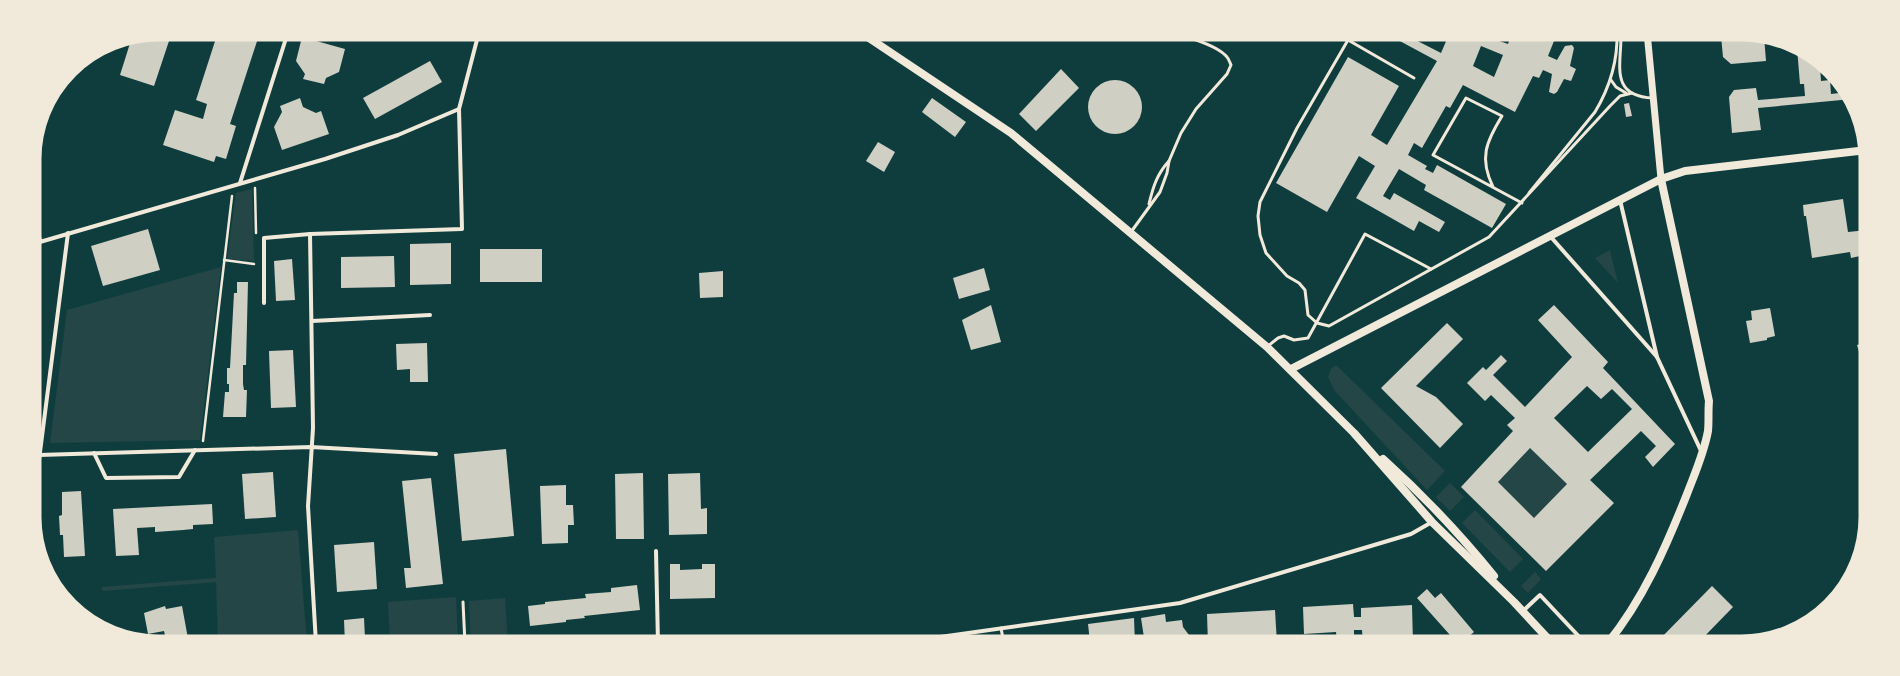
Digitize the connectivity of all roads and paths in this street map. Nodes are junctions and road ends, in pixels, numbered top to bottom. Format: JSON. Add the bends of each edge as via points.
{"nodes":[{"id":1,"x":286,"y":39,"type":"edge"},
{"id":2,"x":477,"y":39,"type":"edge"},
{"id":3,"x":870,"y":39,"type":"edge"},
{"id":4,"x":1190,"y":39,"type":"edge"},
{"id":5,"x":1617,"y":39,"type":"edge"},
{"id":6,"x":1621,"y":39,"type":"edge"},
{"id":7,"x":1648,"y":39,"type":"edge"},
{"id":8,"x":1348,"y":40,"type":"joint"},
{"id":9,"x":1414,"y":78,"type":"dead end"},
{"id":10,"x":1611,"y":80,"type":"junction"},
{"id":11,"x":1632,"y":93,"type":"junction"},
{"id":12,"x":1626,"y":94,"type":"junction"},
{"id":13,"x":1653,"y":98,"type":"junction"},
{"id":14,"x":459,"y":109,"type":"junction"},
{"id":15,"x":1861,"y":151,"type":"edge"},
{"id":16,"x":1169,"y":161,"type":"junction"},
{"id":17,"x":255,"y":179,"type":"junction"},
{"id":18,"x":1661,"y":179,"type":"junction"},
{"id":19,"x":240,"y":183,"type":"junction"},
{"id":20,"x":233,"y":185,"type":"junction"},
{"id":21,"x":1493,"y":187,"type":"junction"},
{"id":22,"x":1620,"y":200,"type":"junction"},
{"id":23,"x":1522,"y":203,"type":"junction"},
{"id":24,"x":1149,"y":205,"type":"junction"},
{"id":25,"x":1131,"y":232,"type":"junction"},
{"id":26,"x":68,"y":233,"type":"junction"},
{"id":27,"x":310,"y":234,"type":"junction"},
{"id":28,"x":39,"y":236,"type":"edge"},
{"id":29,"x":1550,"y":236,"type":"junction"},
{"id":30,"x":40,"y":241,"type":"joint"},
{"id":31,"x":256,"y":241,"type":"dead end"},
{"id":32,"x":224,"y":260,"type":"junction"},
{"id":33,"x":256,"y":264,"type":"dead end"},
{"id":34,"x":1431,"y":269,"type":"junction"},
{"id":35,"x":264,"y":303,"type":"dead end"},
{"id":36,"x":430,"y":315,"type":"dead end"},
{"id":37,"x":312,"y":321,"type":"junction"},
{"id":38,"x":1317,"y":323,"type":"junction"},
{"id":39,"x":1267,"y":347,"type":"junction"},
{"id":40,"x":1657,"y":357,"type":"junction"},
{"id":41,"x":1291,"y":369,"type":"junction"},
{"id":42,"x":1354,"y":433,"type":"junction"},
{"id":43,"x":312,"y":447,"type":"junction"},
{"id":44,"x":196,"y":450,"type":"junction"},
{"id":45,"x":202,"y":450,"type":"junction"},
{"id":46,"x":94,"y":453,"type":"junction"},
{"id":47,"x":436,"y":454,"type":"dead end"},
{"id":48,"x":40,"y":455,"type":"junction"},
{"id":49,"x":1702,"y":455,"type":"junction"},
{"id":50,"x":39,"y":462,"type":"edge"},
{"id":51,"x":1432,"y":522,"type":"junction"},
{"id":52,"x":656,"y":551,"type":"dead end"},
{"id":53,"x":463,"y":602,"type":"dead end"},
{"id":54,"x":1514,"y":602,"type":"junction"},
{"id":55,"x":1523,"y":611,"type":"junction"},
{"id":56,"x":1002,"y":628,"type":"junction"},
{"id":57,"x":316,"y":637,"type":"edge"},
{"id":58,"x":465,"y":637,"type":"edge"},
{"id":59,"x":658,"y":637,"type":"edge"},
{"id":60,"x":946,"y":637,"type":"edge"},
{"id":61,"x":1003,"y":637,"type":"edge"},
{"id":62,"x":1547,"y":637,"type":"edge"},
{"id":63,"x":1579,"y":637,"type":"edge"},
{"id":64,"x":1613,"y":637,"type":"edge"}],
"edges":[{"from":1,"to":19,"type":"street"},
{"from":2,"to":14,"type":"street"},
{"from":3,"to":25,"type":"main road","via":[[1011,133]]},
{"from":4,"to":16,"type":"lane","via":[[1215,48],[1228,57],[1231,65],[1227,74],[1196,110],[1181,133]]},
{"from":5,"to":10,"type":"lane"},
{"from":6,"to":11,"type":"lane","via":[[1620,80]]},
{"from":7,"to":13,"type":"street"},
{"from":8,"to":9,"type":"lane"},
{"from":8,"to":38,"type":"lane","via":[[1268,184],[1260,202],[1258,216],[1260,235],[1266,253],[1287,276],[1305,290],[1308,315]]},
{"from":10,"to":12,"type":"lane"},
{"from":10,"to":23,"type":"lane","via":[[1595,112],[1536,182]]},
{"from":11,"to":12,"type":"lane"},
{"from":11,"to":13,"type":"lane","via":[[1644,98]]},
{"from":12,"to":23,"type":"lane","via":[[1610,106]]},
{"from":13,"to":18,"type":"street"},
{"from":14,"to":17,"type":"street","via":[[398,135]]},
{"from":14,"to":27,"type":"street","via":[[462,229]]},
{"from":15,"to":18,"type":"main road","via":[[1685,171]]},
{"from":16,"to":24,"type":"lane","via":[[1160,171]]},
{"from":16,"to":24,"type":"lane","via":[[1163,186]]},
{"from":17,"to":19,"type":"street"},
{"from":17,"to":31,"type":"path"},
{"from":18,"to":22,"type":"main road"},
{"from":18,"to":49,"type":"main road","via":[[1709,401],[1708,430]]},
{"from":19,"to":20,"type":"street"},
{"from":20,"to":26,"type":"street"},
{"from":20,"to":32,"type":"path"},
{"from":21,"to":21,"type":"lane","via":[[1485,167],[1485,151],[1502,116],[1466,98],[1433,155]]},
{"from":21,"to":23,"type":"lane"},
{"from":22,"to":29,"type":"main road"},
{"from":22,"to":40,"type":"street"},
{"from":23,"to":34,"type":"lane","via":[[1489,237]]},
{"from":24,"to":25,"type":"lane"},
{"from":25,"to":39,"type":"main road"},
{"from":26,"to":30,"type":"street"},
{"from":26,"to":48,"type":"street"},
{"from":27,"to":35,"type":"street","via":[[264,238]]},
{"from":27,"to":37,"type":"street"},
{"from":28,"to":30,"type":"street"},
{"from":29,"to":40,"type":"street"},
{"from":29,"to":41,"type":"main road"},
{"from":32,"to":33,"type":"path"},
{"from":32,"to":45,"type":"path"},
{"from":34,"to":38,"type":"lane","via":[[1329,326]]},
{"from":34,"to":38,"type":"lane","via":[[1366,234]]},
{"from":36,"to":37,"type":"street"},
{"from":37,"to":43,"type":"street"},
{"from":38,"to":39,"type":"lane","via":[[1308,338],[1294,340],[1284,336]]},
{"from":39,"to":41,"type":"main road"},
{"from":40,"to":49,"type":"street"},
{"from":41,"to":42,"type":"main road"},
{"from":42,"to":51,"type":"main road"},
{"from":42,"to":54,"type":"main road","via":[[1415,488],[1467,542]]},
{"from":43,"to":45,"type":"street"},
{"from":43,"to":47,"type":"street"},
{"from":43,"to":57,"type":"street","via":[[308,506]]},
{"from":44,"to":45,"type":"street"},
{"from":44,"to":46,"type":"street"},
{"from":44,"to":46,"type":"street","via":[[179,477],[106,478]]},
{"from":46,"to":48,"type":"street"},
{"from":48,"to":50,"type":"street"},
{"from":49,"to":64,"type":"main road","via":[[1650,578],[1626,621]]},
{"from":51,"to":54,"type":"main road"},
{"from":51,"to":56,"type":"street","via":[[1411,534],[1180,603]]},
{"from":52,"to":59,"type":"street"},
{"from":53,"to":58,"type":"lane"},
{"from":54,"to":55,"type":"main road"},
{"from":55,"to":62,"type":"main road"},
{"from":55,"to":63,"type":"street","via":[[1540,595]]},
{"from":56,"to":60,"type":"street"},
{"from":56,"to":61,"type":"lane"}]}
